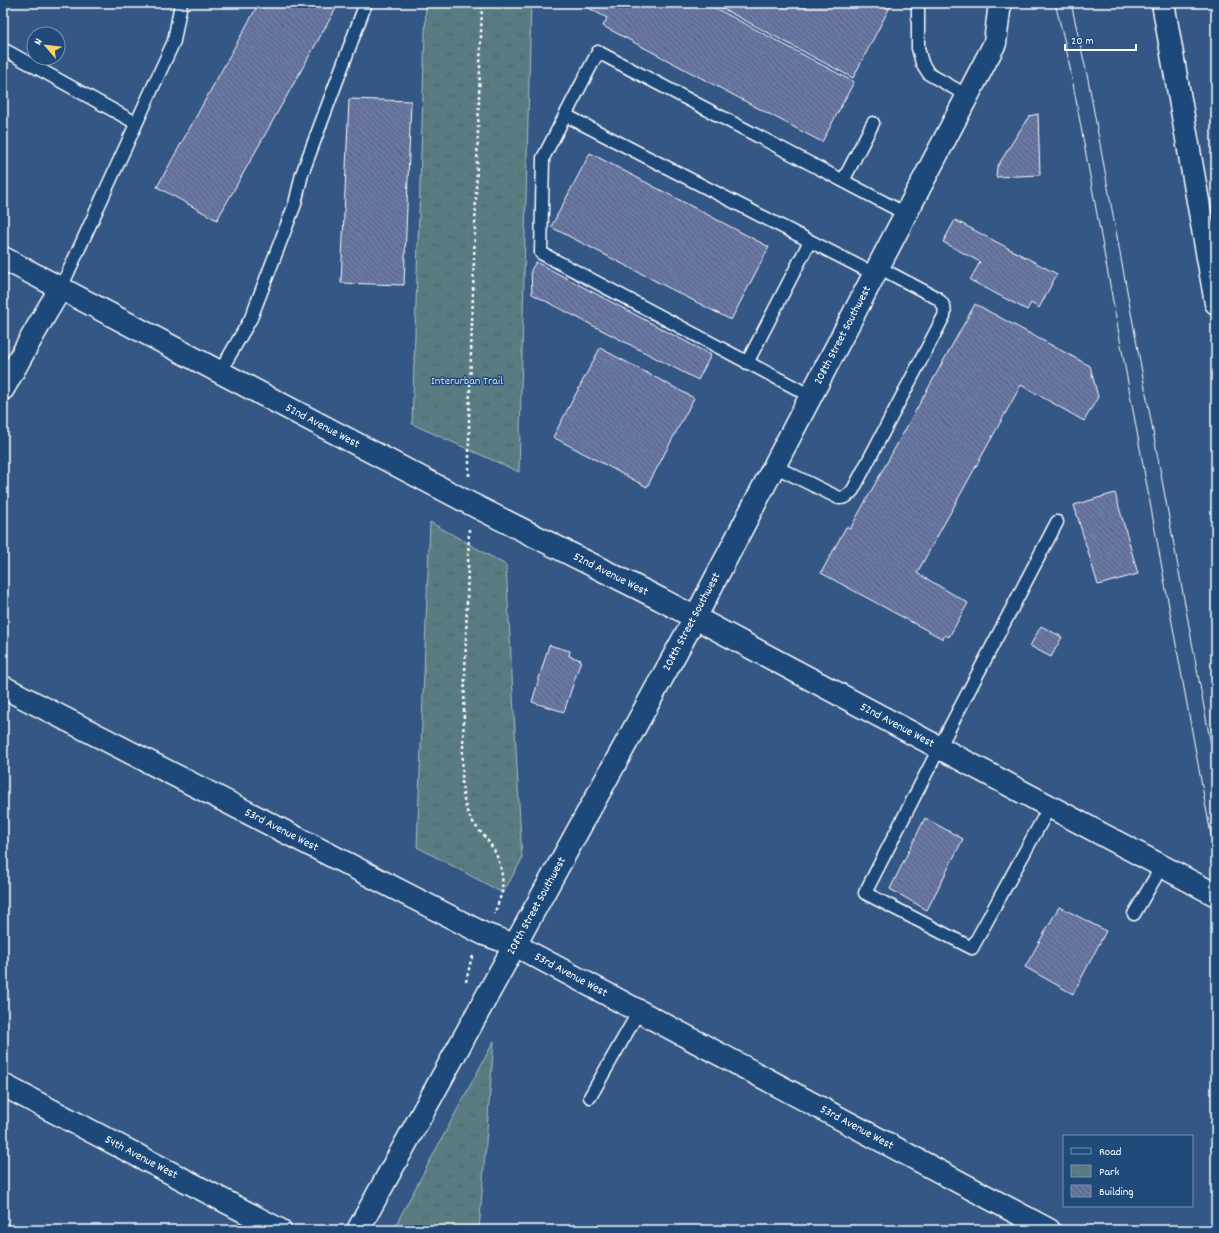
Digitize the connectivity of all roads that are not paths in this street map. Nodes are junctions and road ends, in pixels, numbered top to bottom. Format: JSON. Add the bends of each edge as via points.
{"nodes":[{"id":1,"x":181,"y":3,"type":"edge"},
{"id":2,"x":366,"y":3,"type":"edge"},
{"id":3,"x":918,"y":3,"type":"edge"},
{"id":4,"x":1000,"y":3,"type":"edge"},
{"id":5,"x":1163,"y":3,"type":"edge"},
{"id":6,"x":3,"y":49,"type":"edge"},
{"id":7,"x":968,"y":96,"type":"junction"},
{"id":8,"x":565,"y":115,"type":"junction"},
{"id":9,"x":136,"y":123,"type":"junction"},
{"id":10,"x":873,"y":123,"type":"dead end"},
{"id":11,"x":843,"y":181,"type":"junction"},
{"id":12,"x":906,"y":214,"type":"junction"},
{"id":13,"x":810,"y":241,"type":"junction"},
{"id":14,"x":3,"y":258,"type":"edge"},
{"id":15,"x":876,"y":271,"type":"junction"},
{"id":16,"x":60,"y":288,"type":"junction"},
{"id":17,"x":1216,"y":303,"type":"edge"},
{"id":18,"x":747,"y":363,"type":"junction"},
{"id":19,"x":220,"y":372,"type":"junction"},
{"id":20,"x":3,"y":389,"type":"edge"},
{"id":21,"x":811,"y":396,"type":"junction"},
{"id":22,"x":774,"y":466,"type":"junction"},
{"id":23,"x":1057,"y":522,"type":"dead end"},
{"id":24,"x":695,"y":618,"type":"junction"},
{"id":25,"x":3,"y":687,"type":"edge"},
{"id":26,"x":939,"y":748,"type":"junction"},
{"id":27,"x":1050,"y":806,"type":"junction"},
{"id":28,"x":1162,"y":866,"type":"junction"},
{"id":29,"x":1216,"y":895,"type":"edge"},
{"id":30,"x":1134,"y":914,"type":"dead end"},
{"id":31,"x":515,"y":945,"type":"junction"},
{"id":32,"x":639,"y":1011,"type":"junction"},
{"id":33,"x":3,"y":1085,"type":"edge"},
{"id":34,"x":590,"y":1097,"type":"dead end"},
{"id":35,"x":280,"y":1230,"type":"edge"},
{"id":36,"x":358,"y":1230,"type":"edge"},
{"id":37,"x":1048,"y":1230,"type":"edge"}],
"edges":[{"from":1,"to":9,"type":"lane","via":[[174,41]]},
{"from":2,"to":19,"type":"lane","via":[[302,174],[295,204],[251,318]]},
{"from":3,"to":7,"type":"lane","via":[[918,48],[922,63],[929,74]]},
{"from":4,"to":7,"type":"main road","name":"208th Street Southwest","via":[[996,43]]},
{"from":5,"to":17,"type":"main road"},
{"from":6,"to":9,"type":"lane"},
{"from":7,"to":12,"type":"main road","name":"208th Street Southwest"},
{"from":8,"to":11,"type":"lane","via":[[598,52]]},
{"from":8,"to":13,"type":"lane"},
{"from":8,"to":18,"type":"lane","via":[[543,158],[541,254]]},
{"from":9,"to":16,"type":"lane"},
{"from":10,"to":11,"type":"lane"},
{"from":11,"to":12,"type":"lane"},
{"from":12,"to":15,"type":"main road","name":"208th Street Southwest"},
{"from":13,"to":15,"type":"lane"},
{"from":13,"to":18,"type":"lane"},
{"from":14,"to":16,"type":"main road","name":"52nd Avenue West"},
{"from":15,"to":21,"type":"main road","name":"208th Street Southwest"},
{"from":15,"to":22,"type":"lane","via":[[928,292],[944,305],[944,316],[848,496],[840,498]]},
{"from":16,"to":19,"type":"main road","name":"52nd Avenue West"},
{"from":16,"to":20,"type":"main road"},
{"from":18,"to":21,"type":"lane"},
{"from":19,"to":24,"type":"main road","name":"52nd Avenue West"},
{"from":21,"to":22,"type":"main road","name":"208th Street Southwest"},
{"from":22,"to":24,"type":"main road","name":"208th Street Southwest"},
{"from":23,"to":26,"type":"lane"},
{"from":24,"to":26,"type":"main road","name":"52nd Avenue West"},
{"from":24,"to":31,"type":"main road","name":"208th Street Southwest"},
{"from":25,"to":31,"type":"main road","name":"53rd Avenue West","via":[[484,934]]},
{"from":26,"to":27,"type":"main road","name":"52nd Avenue West"},
{"from":26,"to":27,"type":"lane","via":[[865,893],[972,948]]},
{"from":27,"to":28,"type":"main road","name":"52nd Avenue West"},
{"from":28,"to":29,"type":"main road","name":"52nd Avenue West"},
{"from":28,"to":30,"type":"lane"},
{"from":31,"to":32,"type":"main road","name":"53rd Avenue West"},
{"from":31,"to":36,"type":"main road","name":"208th Street Southwest"},
{"from":32,"to":34,"type":"lane"},
{"from":32,"to":37,"type":"main road","name":"53rd Avenue West"},
{"from":33,"to":35,"type":"main road","name":"54th Avenue West"}]}
